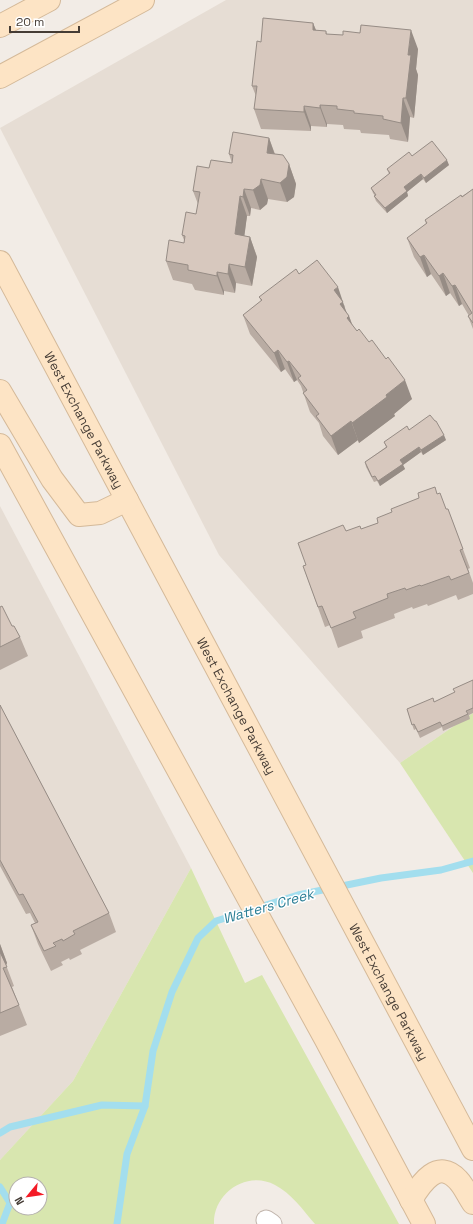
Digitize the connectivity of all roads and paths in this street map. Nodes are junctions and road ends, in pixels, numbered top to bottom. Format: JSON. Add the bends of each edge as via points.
{"nodes":[{"id":1,"x":48,"y":0,"type":"edge"},
{"id":2,"x":143,"y":0,"type":"edge"},
{"id":3,"x":0,"y":26,"type":"edge"},
{"id":4,"x":0,"y":77,"type":"edge"},
{"id":5,"x":0,"y":262,"type":"edge"},
{"id":6,"x":0,"y":391,"type":"edge"},
{"id":7,"x":0,"y":445,"type":"edge"},
{"id":8,"x":127,"y":500,"type":"junction"},
{"id":9,"x":473,"y":1149,"type":"edge"},
{"id":10,"x":411,"y":1200,"type":"junction"},
{"id":11,"x":473,"y":1203,"type":"edge"},
{"id":12,"x":424,"y":1224,"type":"edge"}],
"edges":[{"from":1,"to":3,"type":"main road"},
{"from":2,"to":4,"type":"main road"},
{"from":5,"to":8,"type":"main road","name":"West Exchange Parkway"},
{"from":6,"to":8,"type":"main road","via":[[52,479],[79,515],[100,513]]},
{"from":7,"to":10,"type":"main road"},
{"from":8,"to":9,"type":"main road","name":"West Exchange Parkway"},
{"from":10,"to":11,"type":"main road","via":[[428,1177],[437,1172],[448,1172],[458,1180]]},
{"from":10,"to":12,"type":"main road"}]}
